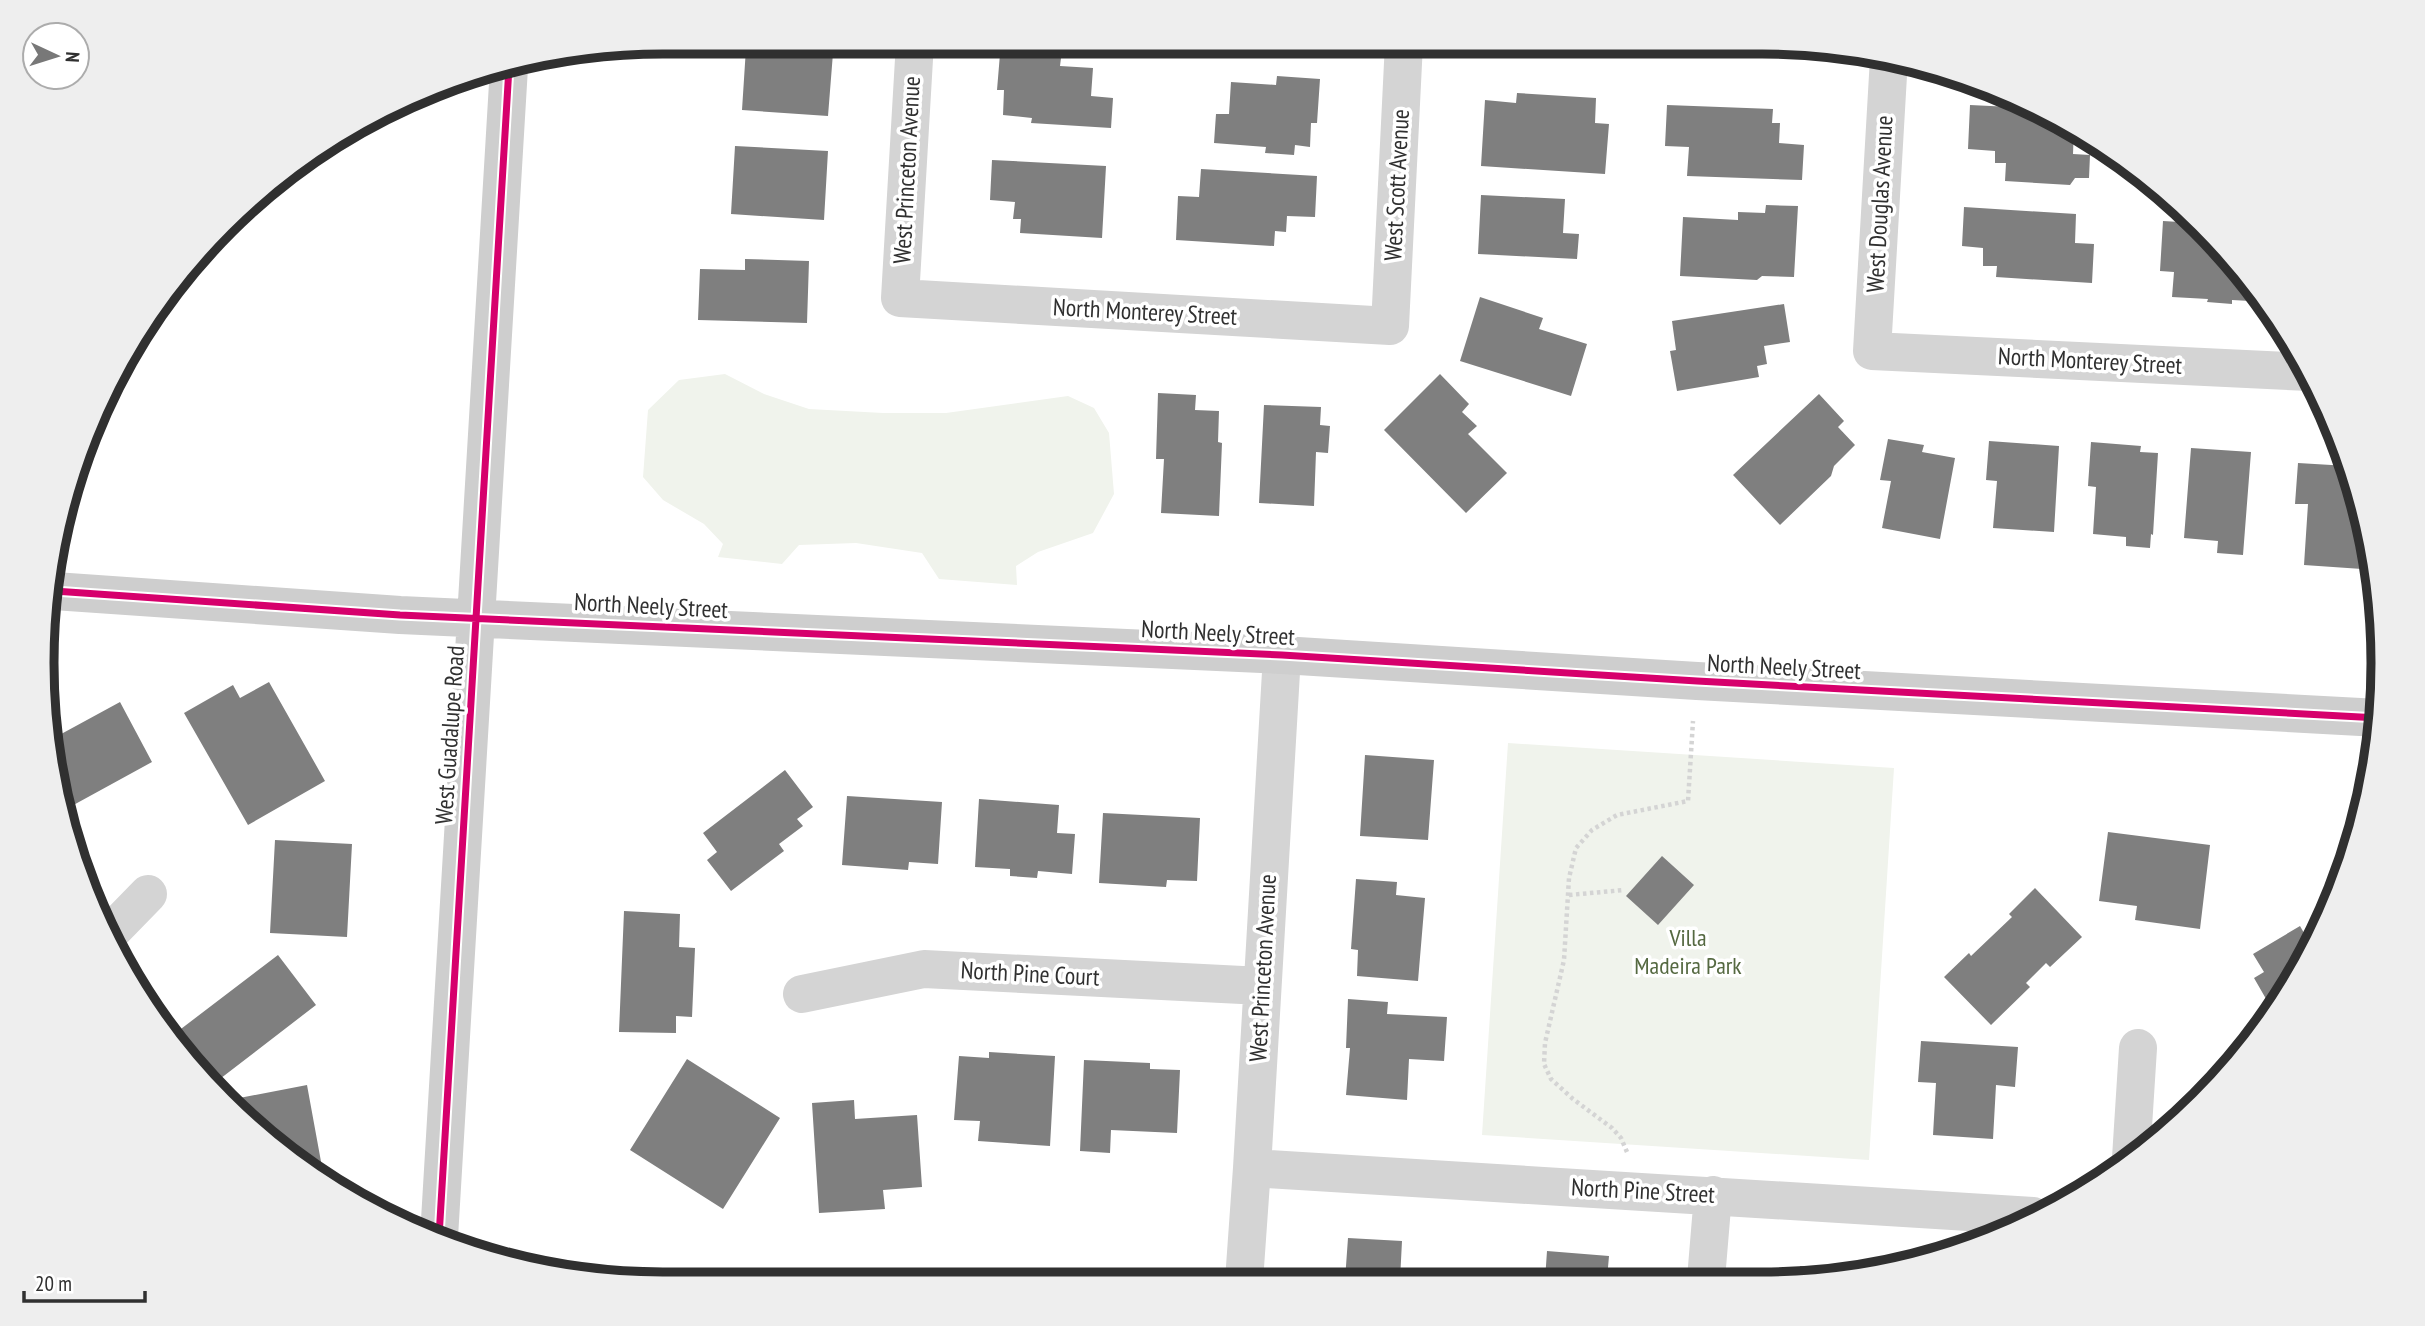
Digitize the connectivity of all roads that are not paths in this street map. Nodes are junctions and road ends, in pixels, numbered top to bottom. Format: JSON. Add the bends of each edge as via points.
{"nodes":[{"id":1,"x":914,"y":54,"type":"edge"},
{"id":2,"x":1403,"y":54,"type":"edge"},
{"id":3,"x":1888,"y":68,"type":"edge"},
{"id":4,"x":509,"y":74,"type":"edge"},
{"id":5,"x":900,"y":298,"type":"joint"},
{"id":6,"x":1390,"y":326,"type":"joint"},
{"id":7,"x":1872,"y":351,"type":"joint"},
{"id":8,"x":2296,"y":371,"type":"edge"},
{"id":9,"x":58,"y":591,"type":"edge"},
{"id":10,"x":476,"y":617,"type":"junction"},
{"id":11,"x":1282,"y":655,"type":"junction"},
{"id":12,"x":2368,"y":717,"type":"edge"},
{"id":13,"x":148,"y":894,"type":"dead end"},
{"id":14,"x":115,"y":928,"type":"edge"},
{"id":15,"x":1262,"y":986,"type":"junction"},
{"id":16,"x":802,"y":994,"type":"dead end"},
{"id":17,"x":2138,"y":1048,"type":"dead end"},
{"id":18,"x":2132,"y":1147,"type":"edge"},
{"id":19,"x":1252,"y":1168,"type":"junction"},
{"id":20,"x":1713,"y":1195,"type":"junction"},
{"id":21,"x":2018,"y":1215,"type":"edge"},
{"id":22,"x":440,"y":1229,"type":"edge"},
{"id":23,"x":1245,"y":1272,"type":"edge"},
{"id":24,"x":1707,"y":1272,"type":"edge"}],
"edges":[{"from":1,"to":5,"type":"street","name":"West Princeton Avenue"},
{"from":2,"to":6,"type":"street","name":"West Scott Avenue"},
{"from":3,"to":7,"type":"street","name":"West Douglas Avenue"},
{"from":4,"to":10,"type":"street","name":"West Guadalupe Road"},
{"from":5,"to":6,"type":"street","name":"North Monterey Street"},
{"from":7,"to":8,"type":"street","name":"North Monterey Street"},
{"from":9,"to":10,"type":"street","name":"North Neely Street"},
{"from":10,"to":11,"type":"street","name":"North Neely Street"},
{"from":10,"to":22,"type":"street","name":"West Guadalupe Road"},
{"from":11,"to":12,"type":"street","name":"North Neely Street"},
{"from":11,"to":15,"type":"street","name":"West Princeton Avenue"},
{"from":13,"to":14,"type":"street"},
{"from":15,"to":16,"type":"street","name":"North Pine Court","via":[[923,969]]},
{"from":15,"to":19,"type":"street","name":"West Princeton Avenue"},
{"from":17,"to":18,"type":"street"},
{"from":19,"to":20,"type":"street","name":"North Pine Street"},
{"from":19,"to":23,"type":"street","name":"West Princeton Avenue"},
{"from":20,"to":21,"type":"street","name":"North Pine Street"},
{"from":20,"to":24,"type":"street"}]}
